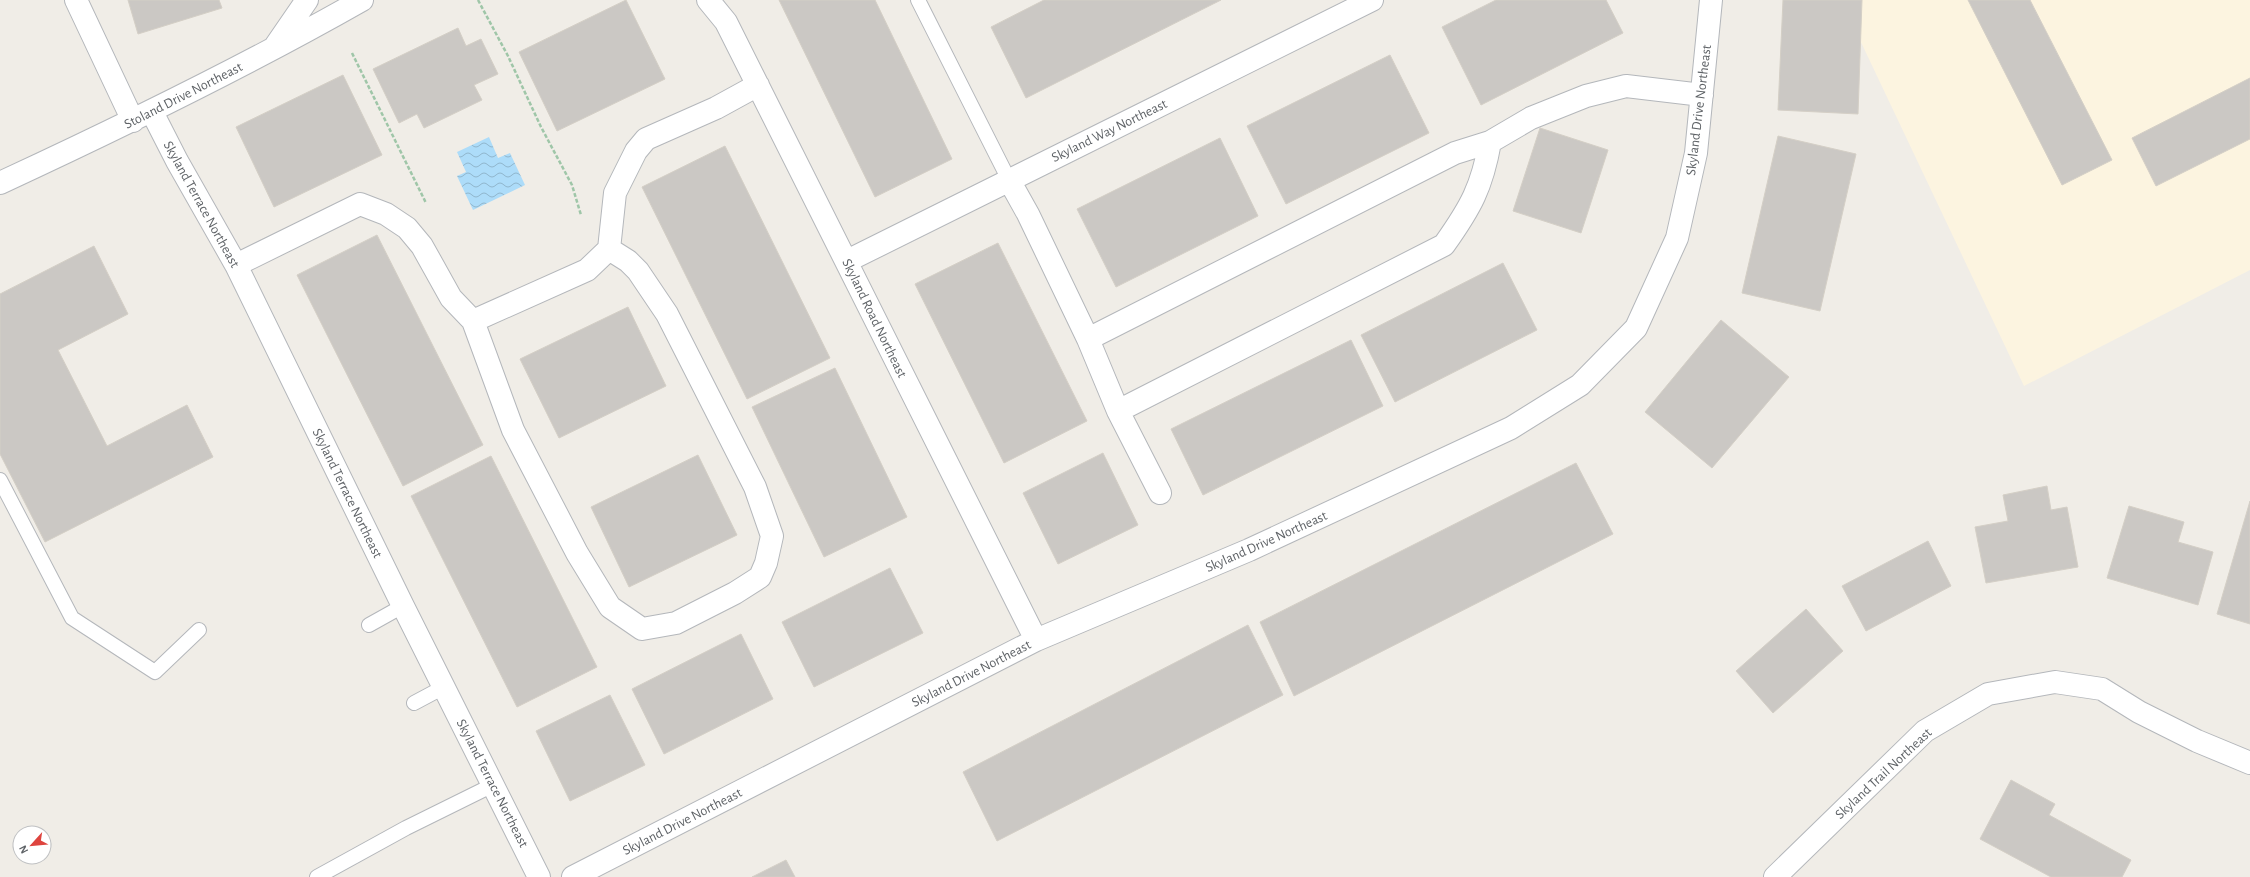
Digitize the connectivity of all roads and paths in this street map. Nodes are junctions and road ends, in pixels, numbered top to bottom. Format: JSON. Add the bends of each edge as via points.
{"nodes":[{"id":1,"x":76,"y":0,"type":"edge"},
{"id":2,"x":307,"y":0,"type":"edge"},
{"id":3,"x":362,"y":0,"type":"edge"},
{"id":4,"x":478,"y":0,"type":"edge"},
{"id":5,"x":708,"y":0,"type":"edge"},
{"id":6,"x":918,"y":0,"type":"edge"},
{"id":7,"x":1372,"y":0,"type":"edge"},
{"id":8,"x":1711,"y":0,"type":"edge"},
{"id":9,"x":272,"y":50,"type":"junction"},
{"id":10,"x":352,"y":53,"type":"dead end"},
{"id":11,"x":758,"y":85,"type":"junction"},
{"id":12,"x":1702,"y":95,"type":"junction"},
{"id":13,"x":143,"y":116,"type":"junction"},
{"id":14,"x":1490,"y":142,"type":"junction"},
{"id":15,"x":1009,"y":180,"type":"junction"},
{"id":16,"x":0,"y":183,"type":"edge"},
{"id":17,"x":428,"y":207,"type":"dead end"},
{"id":18,"x":582,"y":219,"type":"dead end"},
{"id":19,"x":610,"y":249,"type":"junction"},
{"id":20,"x":847,"y":261,"type":"junction"},
{"id":21,"x":236,"y":264,"type":"junction"},
{"id":22,"x":472,"y":321,"type":"junction"},
{"id":23,"x":1088,"y":339,"type":"junction"},
{"id":24,"x":1118,"y":411,"type":"junction"},
{"id":25,"x":0,"y":480,"type":"edge"},
{"id":26,"x":1160,"y":493,"type":"dead end"},
{"id":27,"x":403,"y":606,"type":"junction"},
{"id":28,"x":369,"y":624,"type":"dead end"},
{"id":29,"x":199,"y":630,"type":"dead end"},
{"id":30,"x":1036,"y":640,"type":"junction"},
{"id":31,"x":444,"y":687,"type":"junction"},
{"id":32,"x":414,"y":703,"type":"dead end"},
{"id":33,"x":2250,"y":763,"type":"edge"},
{"id":34,"x":494,"y":785,"type":"junction"},
{"id":35,"x":317,"y":877,"type":"edge"},
{"id":36,"x":540,"y":877,"type":"edge"},
{"id":37,"x":573,"y":877,"type":"edge"},
{"id":38,"x":1775,"y":877,"type":"edge"}],
"edges":[{"from":1,"to":13,"type":"street","name":"Skyland Terrace Northeast"},
{"from":2,"to":9,"type":"street"},
{"from":3,"to":9,"type":"street","name":"Stoland Drive Northeast"},
{"from":4,"to":18,"type":"path","via":[[572,185]]},
{"from":5,"to":11,"type":"street","name":"Skyland Road Northeast","via":[[726,22]]},
{"from":6,"to":15,"type":"lane"},
{"from":7,"to":15,"type":"street","name":"Skyland Way Northeast"},
{"from":8,"to":12,"type":"street","name":"Skyland Drive Northeast"},
{"from":9,"to":13,"type":"street","name":"Stoland Drive Northeast"},
{"from":10,"to":17,"type":"path"},
{"from":11,"to":19,"type":"street","via":[[716,108],[646,139],[636,151],[615,192]]},
{"from":11,"to":20,"type":"street","name":"Skyland Road Northeast"},
{"from":12,"to":14,"type":"street","via":[[1626,86],[1586,96],[1531,118]]},
{"from":12,"to":30,"type":"street","name":"Skyland Drive Northeast","via":[[1696,153],[1677,238],[1636,328],[1580,385],[1511,428],[1248,550]]},
{"from":13,"to":16,"type":"street","name":"Stoland Drive Northeast"},
{"from":13,"to":21,"type":"street","name":"Skyland Terrace Northeast","via":[[177,161]]},
{"from":14,"to":23,"type":"street","via":[[1455,153]]},
{"from":14,"to":24,"type":"street","via":[[1484,174],[1468,211],[1444,245]]},
{"from":15,"to":20,"type":"street","name":"Skyland Way Northeast"},
{"from":15,"to":23,"type":"street"},
{"from":19,"to":22,"type":"street","via":[[587,270]]},
{"from":19,"to":22,"type":"street","via":[[638,271],[667,314],[755,486],[772,536],[760,577],[735,593],[676,623],[642,629],[610,607],[577,552],[513,430]]},
{"from":20,"to":30,"type":"street","name":"Skyland Road Northeast"},
{"from":21,"to":22,"type":"street","via":[[360,204],[386,214],[407,228],[422,246],[451,298]]},
{"from":21,"to":27,"type":"street","name":"Skyland Terrace Northeast"},
{"from":23,"to":24,"type":"street"},
{"from":24,"to":26,"type":"street"},
{"from":25,"to":29,"type":"lane","via":[[72,618],[155,672]]},
{"from":27,"to":28,"type":"lane"},
{"from":27,"to":31,"type":"street","name":"Skyland Terrace Northeast"},
{"from":30,"to":37,"type":"street","name":"Skyland Drive Northeast"},
{"from":31,"to":32,"type":"lane"},
{"from":31,"to":34,"type":"street","name":"Skyland Terrace Northeast"},
{"from":33,"to":38,"type":"street","name":"Skyland Trail Northeast","via":[[2197,741],[2139,712],[2102,689],[2055,682],[1988,694],[1925,731]]},
{"from":34,"to":35,"type":"lane","via":[[406,828]]},
{"from":34,"to":36,"type":"street","name":"Skyland Terrace Northeast"}]}
